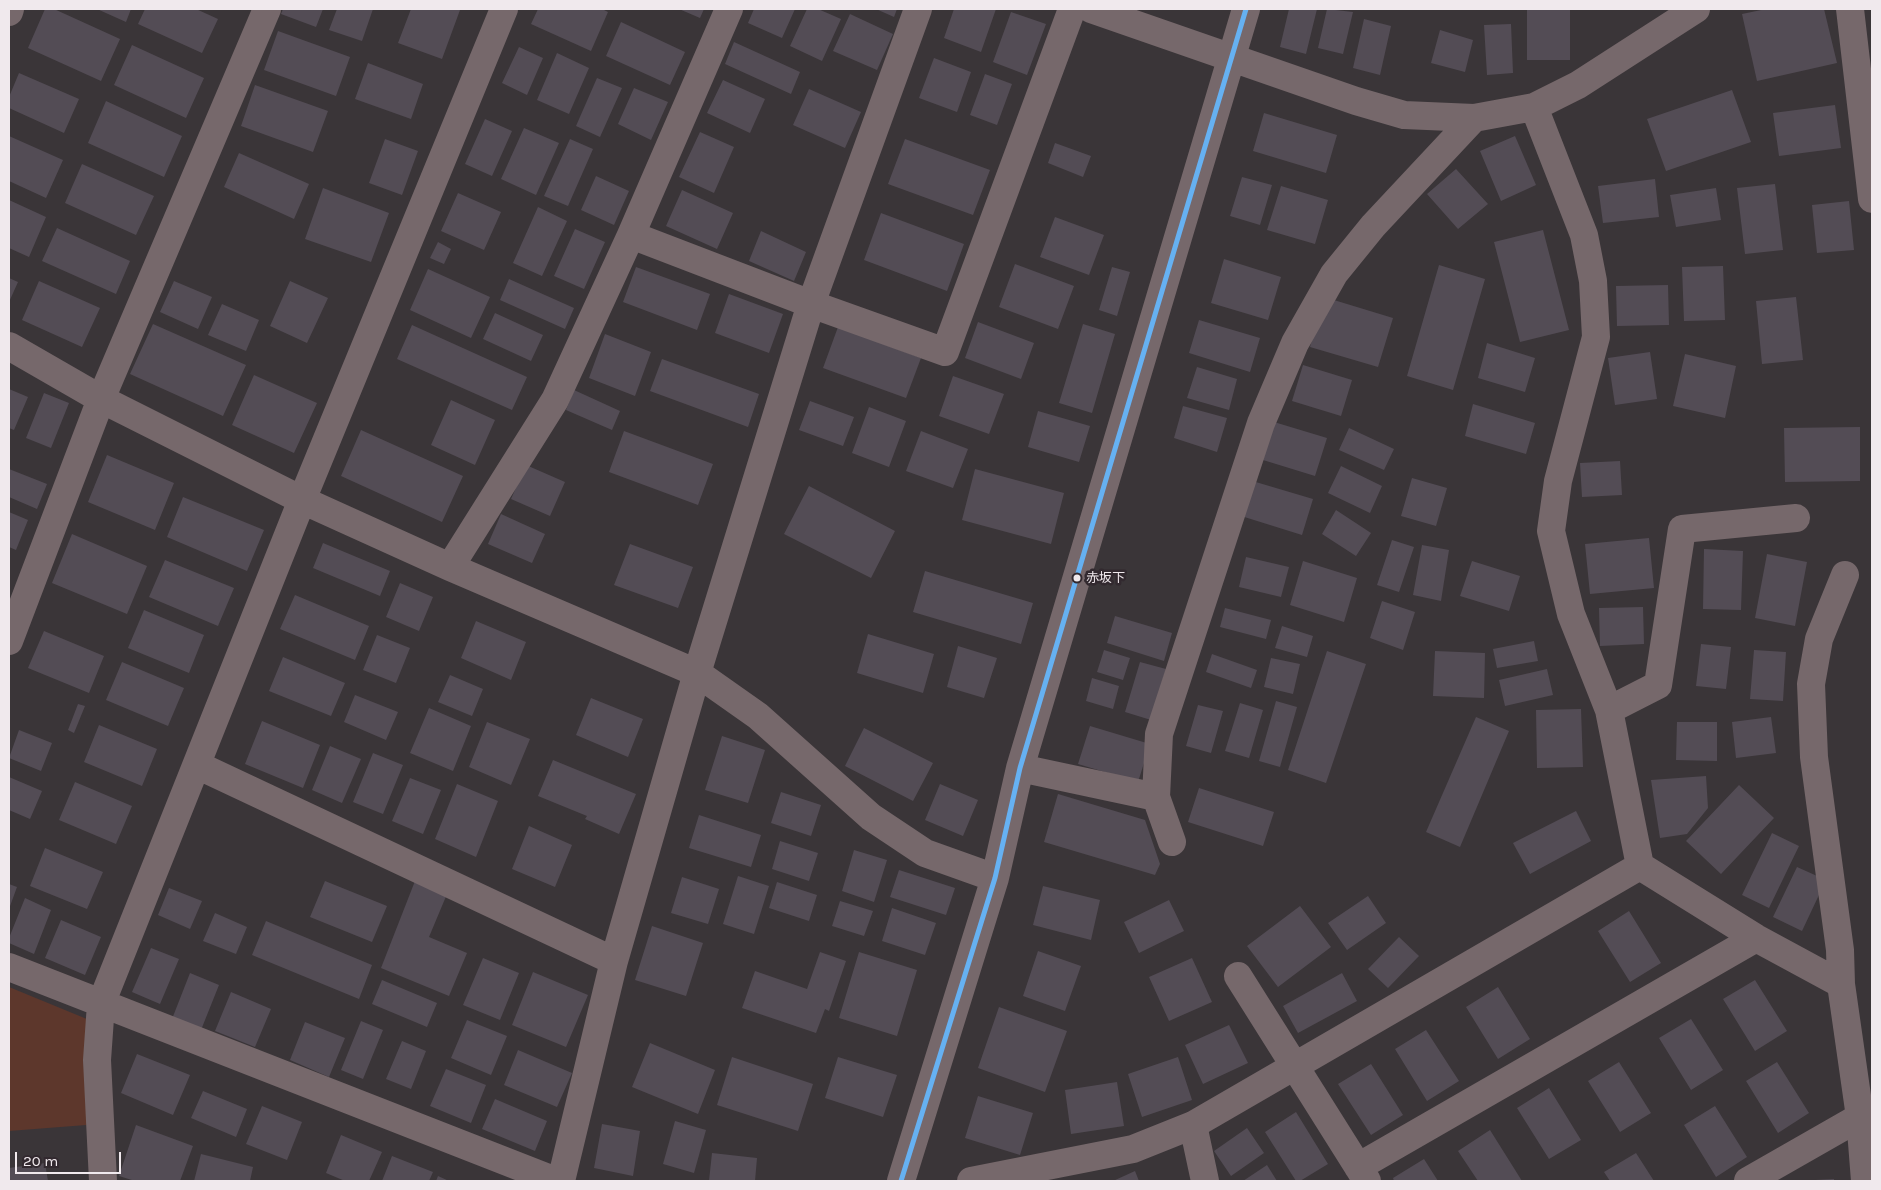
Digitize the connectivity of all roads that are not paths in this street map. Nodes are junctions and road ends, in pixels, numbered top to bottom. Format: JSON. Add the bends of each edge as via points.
{"nodes":[{"id":1,"x":266,"y":9,"type":"edge"},
{"id":2,"x":504,"y":9,"type":"edge"},
{"id":3,"x":729,"y":9,"type":"edge"},
{"id":4,"x":918,"y":9,"type":"edge"},
{"id":5,"x":1072,"y":9,"type":"edge"},
{"id":6,"x":1090,"y":9,"type":"edge"},
{"id":7,"x":1246,"y":9,"type":"edge"},
{"id":8,"x":1696,"y":9,"type":"edge"},
{"id":9,"x":1850,"y":9,"type":"edge"},
{"id":10,"x":1232,"y":57,"type":"junction"},
{"id":11,"x":1534,"y":107,"type":"junction"},
{"id":12,"x":1474,"y":118,"type":"junction"},
{"id":13,"x":1872,"y":199,"type":"edge"},
{"id":14,"x":631,"y":235,"type":"junction"},
{"id":15,"x":811,"y":304,"type":"junction"},
{"id":16,"x":9,"y":346,"type":"edge"},
{"id":17,"x":101,"y":399,"type":"junction"},
{"id":18,"x":302,"y":500,"type":"junction"},
{"id":19,"x":1796,"y":518,"type":"dead end"},
{"id":20,"x":450,"y":568,"type":"junction"},
{"id":21,"x":1845,"y":575,"type":"dead end"},
{"id":22,"x":9,"y":641,"type":"edge"},
{"id":23,"x":697,"y":673,"type":"junction"},
{"id":24,"x":1609,"y":710,"type":"junction"},
{"id":25,"x":197,"y":766,"type":"junction"},
{"id":26,"x":1020,"y":768,"type":"junction"},
{"id":27,"x":1156,"y":797,"type":"junction"},
{"id":28,"x":1172,"y":842,"type":"dead end"},
{"id":29,"x":1640,"y":866,"type":"junction"},
{"id":30,"x":995,"y":878,"type":"junction"},
{"id":31,"x":1756,"y":938,"type":"junction"},
{"id":32,"x":614,"y":961,"type":"junction"},
{"id":33,"x":9,"y":967,"type":"edge"},
{"id":34,"x":1238,"y":976,"type":"dead end"},
{"id":35,"x":1841,"y":984,"type":"junction"},
{"id":36,"x":101,"y":1004,"type":"junction"},
{"id":37,"x":1294,"y":1065,"type":"junction"},
{"id":38,"x":1860,"y":1118,"type":"junction"},
{"id":39,"x":1193,"y":1125,"type":"junction"},
{"id":40,"x":1363,"y":1174,"type":"edge"},
{"id":41,"x":103,"y":1181,"type":"edge"},
{"id":42,"x":556,"y":1181,"type":"edge"},
{"id":43,"x":561,"y":1181,"type":"edge"},
{"id":44,"x":901,"y":1181,"type":"edge"},
{"id":45,"x":971,"y":1181,"type":"edge"},
{"id":46,"x":1205,"y":1181,"type":"edge"},
{"id":47,"x":1748,"y":1181,"type":"edge"},
{"id":48,"x":1865,"y":1181,"type":"edge"}],
"edges":[{"from":1,"to":17,"type":"street"},
{"from":2,"to":18,"type":"street"},
{"from":3,"to":14,"type":"street"},
{"from":4,"to":15,"type":"street"},
{"from":5,"to":15,"type":"street","via":[[945,352]]},
{"from":6,"to":10,"type":"street"},
{"from":7,"to":10,"type":"street"},
{"from":8,"to":11,"type":"street","via":[[1578,85]]},
{"from":9,"to":13,"type":"street"},
{"from":10,"to":12,"type":"street","via":[[1356,101],[1404,114]]},
{"from":10,"to":26,"type":"street"},
{"from":11,"to":12,"type":"street"},
{"from":11,"to":24,"type":"street","via":[[1584,235],[1593,282],[1596,338],[1558,481],[1551,531],[1572,614]]},
{"from":12,"to":27,"type":"street","via":[[1372,226],[1334,274],[1295,343],[1261,423],[1159,734]]},
{"from":14,"to":15,"type":"street"},
{"from":14,"to":20,"type":"street","via":[[555,400]]},
{"from":15,"to":23,"type":"street"},
{"from":16,"to":17,"type":"street"},
{"from":17,"to":18,"type":"street"},
{"from":17,"to":22,"type":"street"},
{"from":18,"to":20,"type":"street"},
{"from":18,"to":25,"type":"street"},
{"from":19,"to":24,"type":"street","via":[[1682,529],[1658,685]]},
{"from":20,"to":23,"type":"street"},
{"from":21,"to":35,"type":"street","via":[[1819,640],[1811,684],[1814,757],[1840,950]]},
{"from":23,"to":30,"type":"street","via":[[758,716],[871,817],[926,853]]},
{"from":23,"to":32,"type":"street"},
{"from":24,"to":29,"type":"street"},
{"from":25,"to":32,"type":"street"},
{"from":25,"to":36,"type":"street"},
{"from":26,"to":27,"type":"street"},
{"from":26,"to":30,"type":"street"},
{"from":27,"to":28,"type":"street"},
{"from":29,"to":31,"type":"street"},
{"from":29,"to":37,"type":"street"},
{"from":30,"to":44,"type":"street"},
{"from":31,"to":35,"type":"street"},
{"from":31,"to":40,"type":"street"},
{"from":32,"to":43,"type":"street"},
{"from":33,"to":36,"type":"street"},
{"from":34,"to":37,"type":"street"},
{"from":35,"to":38,"type":"street"},
{"from":36,"to":41,"type":"street","via":[[98,1060]]},
{"from":36,"to":42,"type":"street"},
{"from":37,"to":39,"type":"street"},
{"from":37,"to":40,"type":"street"},
{"from":38,"to":47,"type":"street"},
{"from":38,"to":48,"type":"street"},
{"from":39,"to":45,"type":"street","via":[[1133,1149]]},
{"from":39,"to":46,"type":"street"}]}
